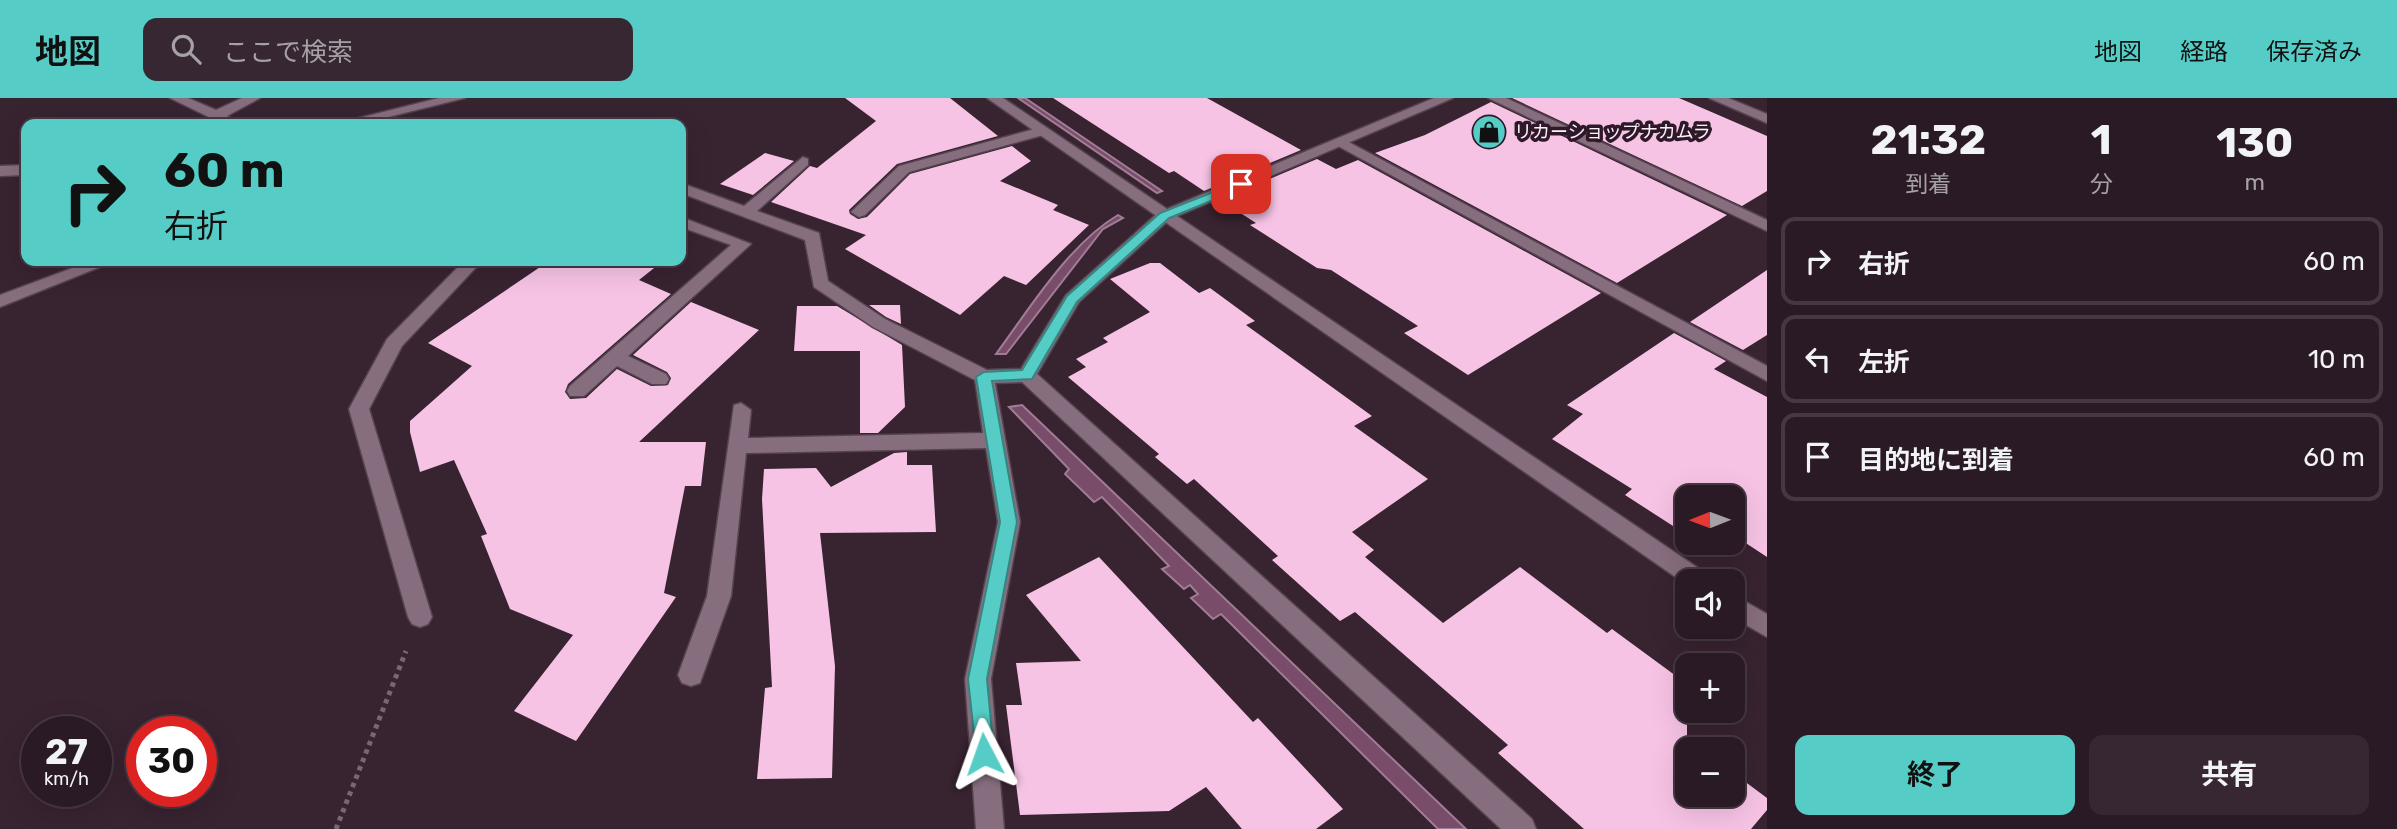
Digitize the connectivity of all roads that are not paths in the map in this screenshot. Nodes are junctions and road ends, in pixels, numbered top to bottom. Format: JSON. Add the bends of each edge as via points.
{"nodes":[{"id":1,"x":177,"y":98,"type":"edge"},
{"id":2,"x":253,"y":98,"type":"edge"},
{"id":3,"x":458,"y":98,"type":"edge"},
{"id":4,"x":994,"y":98,"type":"edge"},
{"id":5,"x":1447,"y":98,"type":"edge"},
{"id":6,"x":1495,"y":98,"type":"edge"},
{"id":7,"x":1716,"y":98,"type":"edge"},
{"id":8,"x":215,"y":116,"type":"junction"},
{"id":9,"x":1767,"y":118,"type":"edge"},
{"id":10,"x":222,"y":119,"type":"edge"},
{"id":11,"x":364,"y":119,"type":"edge"},
{"id":12,"x":1042,"y":131,"type":"junction"},
{"id":13,"x":1343,"y":143,"type":"junction"},
{"id":14,"x":803,"y":162,"type":"dead end"},
{"id":15,"x":21,"y":170,"type":"edge"},
{"id":16,"x":0,"y":171,"type":"edge"},
{"id":17,"x":686,"y":190,"type":"edge"},
{"id":18,"x":746,"y":212,"type":"junction"},
{"id":19,"x":859,"y":212,"type":"dead end"},
{"id":20,"x":1165,"y":215,"type":"junction"},
{"id":21,"x":686,"y":224,"type":"edge"},
{"id":22,"x":1767,"y":226,"type":"edge"},
{"id":23,"x":93,"y":266,"type":"edge"},
{"id":24,"x":468,"y":266,"type":"edge"},
{"id":25,"x":0,"y":301,"type":"edge"},
{"id":26,"x":615,"y":358,"type":"junction"},
{"id":27,"x":1767,"y":374,"type":"edge"},
{"id":28,"x":1027,"y":375,"type":"junction"},
{"id":29,"x":984,"y":377,"type":"junction"},
{"id":30,"x":659,"y":379,"type":"dead end"},
{"id":31,"x":577,"y":391,"type":"dead end"},
{"id":32,"x":741,"y":410,"type":"dead end"},
{"id":33,"x":994,"y":440,"type":"junction"},
{"id":34,"x":737,"y":446,"type":"junction"},
{"id":35,"x":1681,"y":569,"type":"edge"},
{"id":36,"x":1745,"y":613,"type":"edge"},
{"id":37,"x":419,"y":617,"type":"road end"},
{"id":38,"x":1767,"y":627,"type":"edge"},
{"id":39,"x":691,"y":676,"type":"dead end"},
{"id":40,"x":990,"y":829,"type":"edge"},
{"id":41,"x":1522,"y":829,"type":"edge"}],
"edges":[{"from":1,"to":8,"type":"street"},
{"from":2,"to":8,"type":"street"},
{"from":3,"to":11,"type":"street"},
{"from":4,"to":12,"type":"street"},
{"from":5,"to":13,"type":"street"},
{"from":6,"to":22,"type":"street"},
{"from":7,"to":9,"type":"street"},
{"from":8,"to":10,"type":"street"},
{"from":12,"to":19,"type":"street","via":[[904,169]]},
{"from":12,"to":20,"type":"street"},
{"from":13,"to":20,"type":"street"},
{"from":13,"to":27,"type":"street"},
{"from":14,"to":18,"type":"street"},
{"from":15,"to":16,"type":"street"},
{"from":17,"to":18,"type":"street"},
{"from":18,"to":29,"type":"street","via":[[813,237],[820,283],[879,323]]},
{"from":20,"to":28,"type":"street","via":[[1072,299]]},
{"from":20,"to":35,"type":"street"},
{"from":21,"to":26,"type":"street","via":[[743,244]]},
{"from":23,"to":25,"type":"street"},
{"from":24,"to":37,"type":"street","via":[[394,343],[359,409]]},
{"from":26,"to":30,"type":"street"},
{"from":26,"to":31,"type":"street"},
{"from":28,"to":29,"type":"street"},
{"from":28,"to":41,"type":"street"},
{"from":29,"to":33,"type":"street"},
{"from":32,"to":34,"type":"street"},
{"from":33,"to":34,"type":"street"},
{"from":33,"to":40,"type":"street","via":[[1009,522],[978,679]]},
{"from":34,"to":39,"type":"street","via":[[719,596]]},
{"from":36,"to":38,"type":"street"}]}
